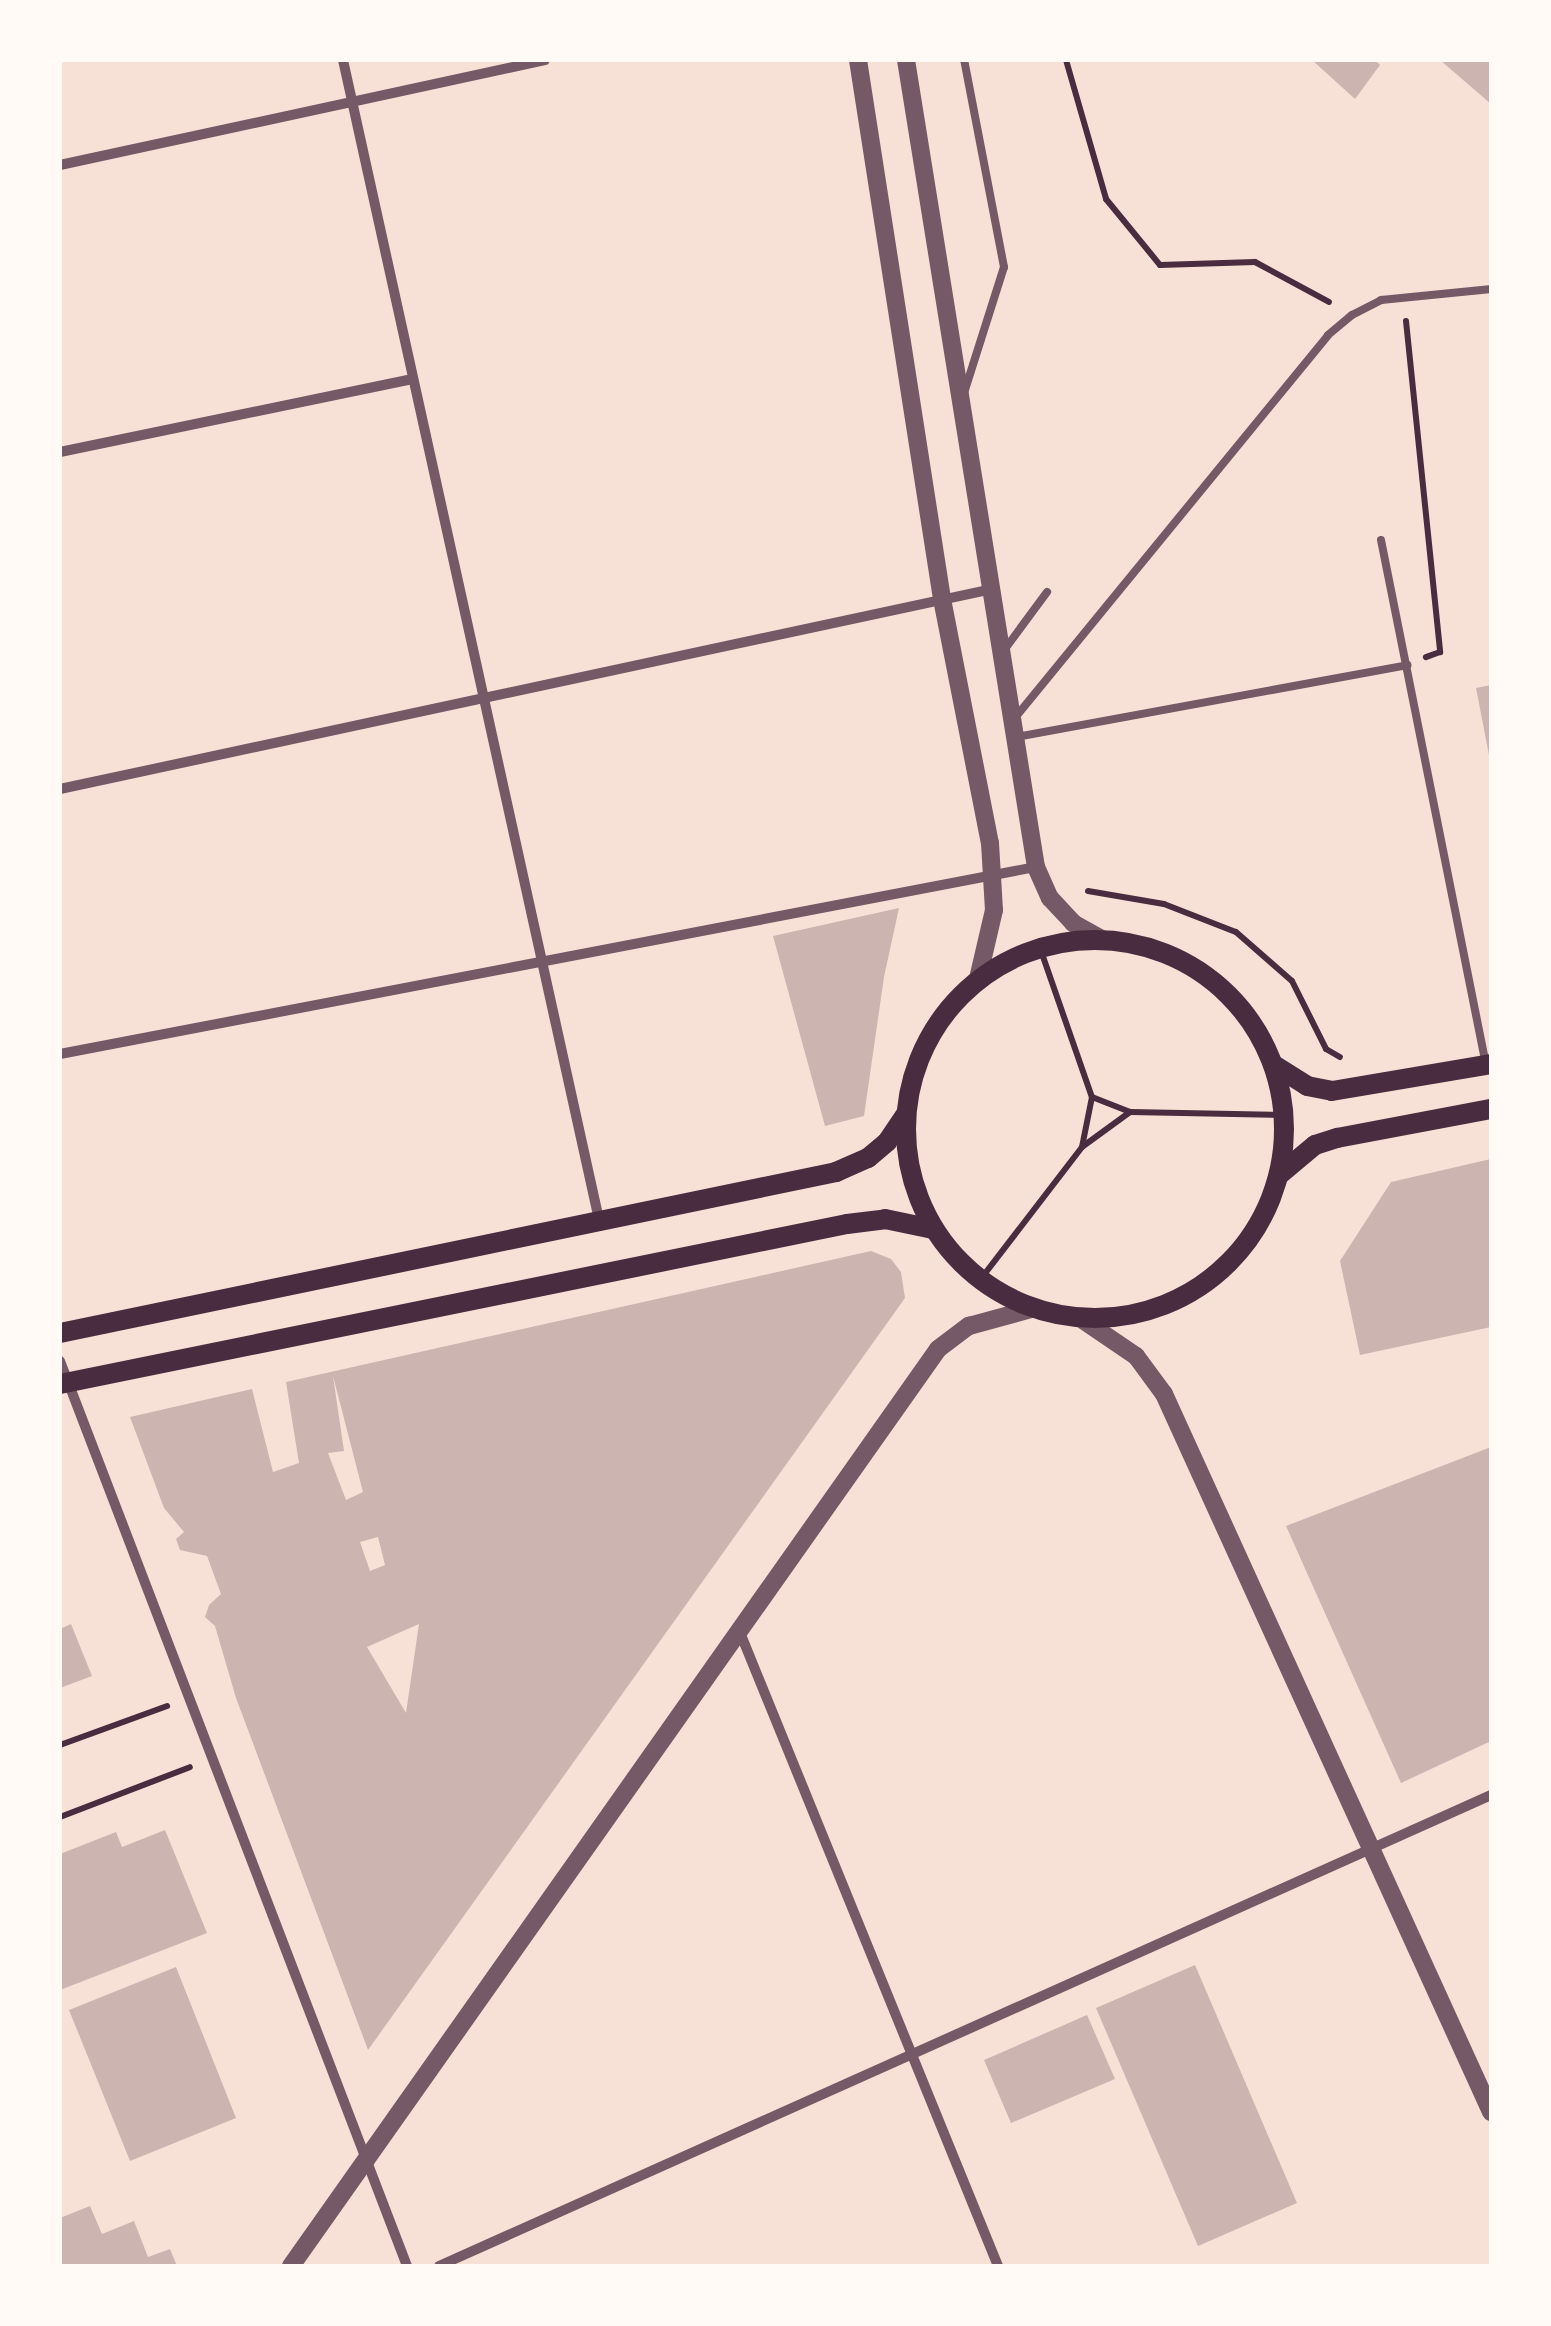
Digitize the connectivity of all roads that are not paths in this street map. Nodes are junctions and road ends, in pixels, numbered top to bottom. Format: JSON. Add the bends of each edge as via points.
{"nodes":[{"id":1,"x":343,"y":60,"type":"edge"},
{"id":2,"x":545,"y":60,"type":"edge"},
{"id":3,"x":858,"y":60,"type":"edge"},
{"id":4,"x":906,"y":60,"type":"edge"},
{"id":5,"x":964,"y":60,"type":"edge"},
{"id":6,"x":352,"y":102,"type":"junction"},
{"id":7,"x":60,"y":165,"type":"edge"},
{"id":8,"x":1491,"y":289,"type":"edge"},
{"id":9,"x":413,"y":379,"type":"junction"},
{"id":10,"x":961,"y":402,"type":"junction"},
{"id":11,"x":60,"y":452,"type":"edge"},
{"id":12,"x":1381,"y":540,"type":"dead end"},
{"id":13,"x":992,"y":588,"type":"junction"},
{"id":14,"x":1047,"y":592,"type":"dead end"},
{"id":15,"x":942,"y":599,"type":"junction"},
{"id":16,"x":1002,"y":653,"type":"junction"},
{"id":17,"x":1406,"y":665,"type":"junction"},
{"id":18,"x":483,"y":698,"type":"junction"},
{"id":19,"x":1015,"y":729,"type":"junction"},
{"id":20,"x":60,"y":789,"type":"edge"},
{"id":21,"x":1036,"y":867,"type":"junction"},
{"id":22,"x":992,"y":875,"type":"junction"},
{"id":23,"x":1102,"y":939,"type":"junction"},
{"id":24,"x":542,"y":962,"type":"junction"},
{"id":25,"x":978,"y":980,"type":"junction"},
{"id":26,"x":60,"y":1054,"type":"edge"},
{"id":27,"x":1488,"y":1064,"type":"edge"},
{"id":28,"x":1274,"y":1065,"type":"junction"},
{"id":29,"x":1491,"y":1109,"type":"edge"},
{"id":30,"x":905,"y":1115,"type":"junction"},
{"id":31,"x":1279,"y":1175,"type":"junction"},
{"id":32,"x":599,"y":1221,"type":"junction"},
{"id":33,"x":933,"y":1229,"type":"junction"},
{"id":34,"x":1035,"y":1308,"type":"junction"},
{"id":35,"x":1080,"y":1318,"type":"junction"},
{"id":36,"x":60,"y":1333,"type":"edge"},
{"id":37,"x":60,"y":1362,"type":"edge"},
{"id":38,"x":64,"y":1383,"type":"edge"},
{"id":39,"x":739,"y":1630,"type":"junction"},
{"id":40,"x":1491,"y":1795,"type":"edge"},
{"id":41,"x":1371,"y":1848,"type":"junction"},
{"id":42,"x":912,"y":2054,"type":"junction"},
{"id":43,"x":1491,"y":2112,"type":"edge"},
{"id":44,"x":364,"y":2162,"type":"junction"},
{"id":45,"x":291,"y":2266,"type":"edge"},
{"id":46,"x":407,"y":2266,"type":"edge"},
{"id":47,"x":439,"y":2266,"type":"edge"},
{"id":48,"x":998,"y":2266,"type":"edge"}],
"edges":[{"from":1,"to":6,"type":"street"},
{"from":2,"to":6,"type":"street"},
{"from":3,"to":15,"type":"street"},
{"from":4,"to":10,"type":"street"},
{"from":5,"to":10,"type":"lane","via":[[1004,267]]},
{"from":6,"to":7,"type":"street"},
{"from":6,"to":9,"type":"street"},
{"from":8,"to":19,"type":"lane","via":[[1381,300],[1328,335]]},
{"from":9,"to":11,"type":"street"},
{"from":9,"to":18,"type":"street"},
{"from":10,"to":13,"type":"street"},
{"from":12,"to":17,"type":"lane"},
{"from":13,"to":15,"type":"street"},
{"from":13,"to":16,"type":"street"},
{"from":14,"to":16,"type":"lane"},
{"from":15,"to":18,"type":"street"},
{"from":15,"to":22,"type":"street"},
{"from":16,"to":19,"type":"street"},
{"from":17,"to":19,"type":"lane"},
{"from":17,"to":27,"type":"lane"},
{"from":18,"to":20,"type":"street"},
{"from":18,"to":24,"type":"street"},
{"from":19,"to":21,"type":"street"},
{"from":21,"to":22,"type":"street"},
{"from":21,"to":23,"type":"street","via":[[1050,898],[1073,923]]},
{"from":22,"to":24,"type":"street"},
{"from":22,"to":25,"type":"street","via":[[990,946]]},
{"from":23,"to":25,"type":"main road","via":[[1040,948]]},
{"from":23,"to":28,"type":"main road","via":[[1146,946],[1213,981],[1254,1025]]},
{"from":24,"to":26,"type":"street"},
{"from":24,"to":32,"type":"street"},
{"from":25,"to":30,"type":"main road","via":[[941,1017],[916,1064]]},
{"from":27,"to":28,"type":"main road","via":[[1332,1090],[1306,1086]]},
{"from":28,"to":31,"type":"main road","via":[[1284,1116]]},
{"from":29,"to":31,"type":"main road","via":[[1337,1138],[1315,1146]]},
{"from":30,"to":32,"type":"main road","via":[[868,1158],[836,1172]]},
{"from":30,"to":33,"type":"main road","via":[[906,1155]]},
{"from":31,"to":35,"type":"main road","via":[[1259,1224],[1226,1266],[1183,1296],[1133,1314]]},
{"from":32,"to":36,"type":"main road"},
{"from":33,"to":34,"type":"main road","via":[[980,1280]]},
{"from":33,"to":38,"type":"main road","via":[[884,1219],[847,1224]]},
{"from":34,"to":35,"type":"main road"},
{"from":34,"to":39,"type":"street","via":[[969,1326],[938,1349]]},
{"from":35,"to":41,"type":"street","via":[[1136,1356],[1164,1394]]},
{"from":37,"to":38,"type":"street"},
{"from":38,"to":44,"type":"street"},
{"from":39,"to":42,"type":"street"},
{"from":39,"to":44,"type":"street"},
{"from":40,"to":41,"type":"street"},
{"from":41,"to":42,"type":"street"},
{"from":41,"to":43,"type":"street"},
{"from":42,"to":47,"type":"street"},
{"from":42,"to":48,"type":"street"},
{"from":44,"to":45,"type":"street"},
{"from":44,"to":46,"type":"street"}]}
